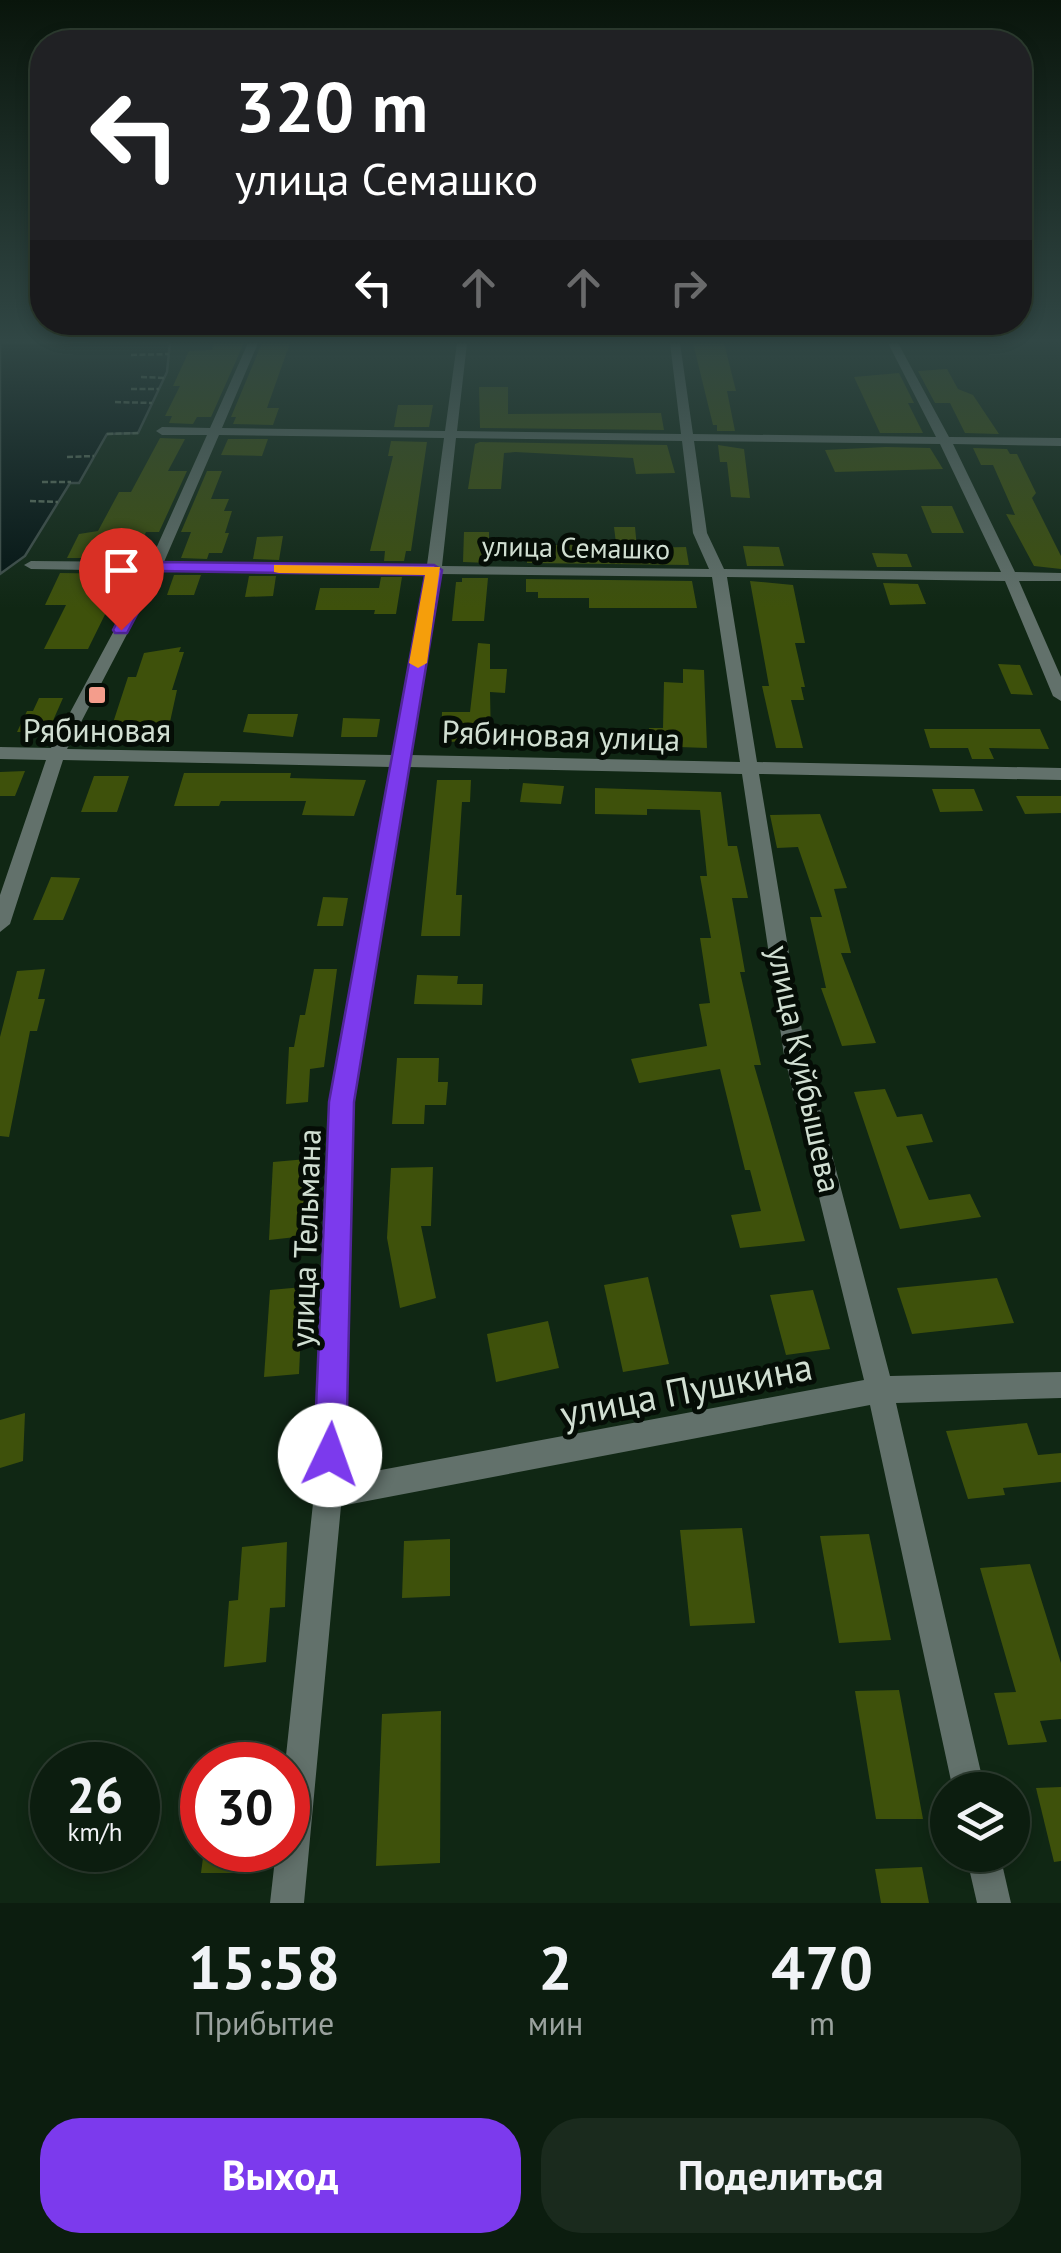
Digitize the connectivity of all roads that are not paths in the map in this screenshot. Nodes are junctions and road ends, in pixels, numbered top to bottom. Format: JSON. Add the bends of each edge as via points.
{"nodes":[{"id":1,"x":215,"y":432,"type":"edge"},
{"id":2,"x":429,"y":432,"type":"edge"},
{"id":3,"x":452,"y":432,"type":"junction"},
{"id":4,"x":688,"y":432,"type":"edge"},
{"id":5,"x":942,"y":432,"type":"edge"},
{"id":6,"x":688,"y":435,"type":"junction"},
{"id":7,"x":946,"y":439,"type":"junction"},
{"id":8,"x":1061,"y":442,"type":"edge"},
{"id":9,"x":31,"y":565,"type":"dead end"},
{"id":10,"x":155,"y":566,"type":"junction"},
{"id":11,"x":434,"y":570,"type":"junction"},
{"id":12,"x":719,"y":574,"type":"junction"},
{"id":13,"x":1012,"y":576,"type":"junction"},
{"id":14,"x":1061,"y":577,"type":"edge"},
{"id":15,"x":1061,"y":696,"type":"edge"},
{"id":16,"x":0,"y":754,"type":"edge"},
{"id":17,"x":56,"y":754,"type":"junction"},
{"id":18,"x":402,"y":761,"type":"junction"},
{"id":19,"x":752,"y":771,"type":"junction"},
{"id":20,"x":1061,"y":774,"type":"edge"},
{"id":21,"x":0,"y":924,"type":"edge"},
{"id":22,"x":1061,"y":1385,"type":"edge"},
{"id":23,"x":880,"y":1390,"type":"junction"},
{"id":24,"x":328,"y":1494,"type":"junction"},
{"id":25,"x":965,"y":1772,"type":"edge"},
{"id":26,"x":987,"y":1872,"type":"edge"},
{"id":27,"x":287,"y":1903,"type":"edge"},
{"id":28,"x":994,"y":1903,"type":"edge"}],
"edges":[{"from":1,"to":10,"type":"street"},
{"from":2,"to":3,"type":"street"},
{"from":3,"to":6,"type":"street"},
{"from":3,"to":11,"type":"street","name":"улица Тельмана"},
{"from":4,"to":6,"type":"street","name":"улица Куйбышева"},
{"from":5,"to":7,"type":"street"},
{"from":6,"to":7,"type":"street"},
{"from":6,"to":12,"type":"street","name":"улица Куйбышева","via":[[700,532]]},
{"from":7,"to":8,"type":"street"},
{"from":7,"to":13,"type":"street"},
{"from":9,"to":10,"type":"street","name":"улица Семашко"},
{"from":10,"to":11,"type":"street","name":"улица Семашко"},
{"from":10,"to":17,"type":"street"},
{"from":11,"to":12,"type":"street","name":"улица Семашко"},
{"from":11,"to":18,"type":"street","name":"улица Тельмана"},
{"from":12,"to":13,"type":"street","name":"улица Семашко"},
{"from":12,"to":19,"type":"street","name":"улица Куйбышева"},
{"from":13,"to":14,"type":"street","name":"улица Семашко"},
{"from":13,"to":15,"type":"street"},
{"from":16,"to":17,"type":"street","name":"Рябиновая улица"},
{"from":17,"to":18,"type":"street","name":"Рябиновая улица"},
{"from":17,"to":21,"type":"street"},
{"from":18,"to":19,"type":"street","name":"Рябиновая улица"},
{"from":18,"to":24,"type":"street","name":"улица Тельмана","via":[[342,1102]]},
{"from":19,"to":20,"type":"street","name":"Рябиновая улица"},
{"from":19,"to":23,"type":"street","name":"улица Куйбышева","via":[[795,1056]]},
{"from":22,"to":23,"type":"street","name":"улица Пушкина"},
{"from":23,"to":24,"type":"street","name":"улица Пушкина"},
{"from":23,"to":25,"type":"street","name":"улица Куйбышева"},
{"from":24,"to":27,"type":"street","name":"улица Тельмана"},
{"from":26,"to":28,"type":"street"}]}
